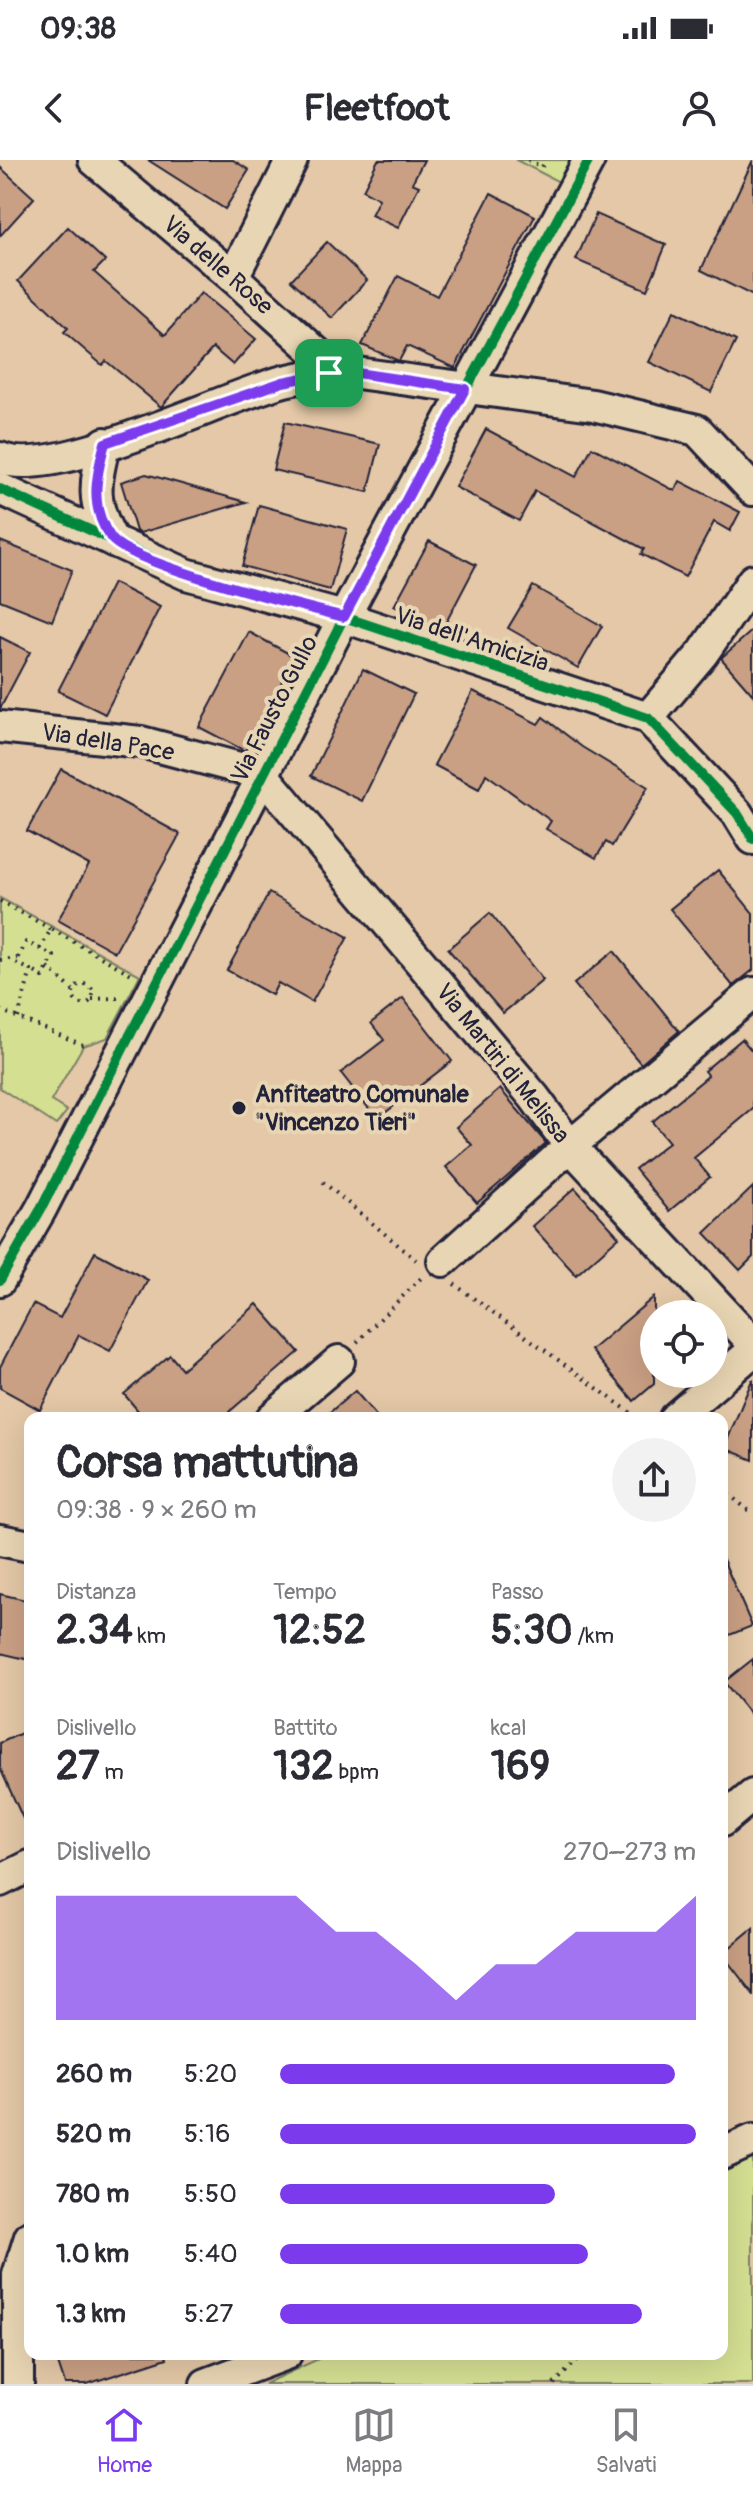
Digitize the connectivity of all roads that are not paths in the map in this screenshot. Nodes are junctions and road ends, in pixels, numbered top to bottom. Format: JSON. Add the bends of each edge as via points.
{"nodes":[{"id":1,"x":94,"y":160,"type":"edge"},
{"id":2,"x":292,"y":160,"type":"edge"},
{"id":3,"x":589,"y":160,"type":"edge"},
{"id":4,"x":233,"y":277,"type":"junction"},
{"id":5,"x":339,"y":373,"type":"junction"},
{"id":6,"x":465,"y":389,"type":"junction"},
{"id":7,"x":105,"y":443,"type":"junction"},
{"id":8,"x":0,"y":458,"type":"edge"},
{"id":9,"x":0,"y":489,"type":"edge"},
{"id":10,"x":753,"y":490,"type":"edge"},
{"id":11,"x":113,"y":541,"type":"junction"},
{"id":12,"x":753,"y":580,"type":"edge"},
{"id":13,"x":344,"y":617,"type":"junction"},
{"id":14,"x":648,"y":718,"type":"junction"},
{"id":15,"x":0,"y":727,"type":"edge"},
{"id":16,"x":262,"y":774,"type":"junction"},
{"id":17,"x":753,"y":839,"type":"edge"},
{"id":18,"x":753,"y":993,"type":"edge"},
{"id":19,"x":570,"y":1146,"type":"junction"},
{"id":20,"x":434,"y":1266,"type":"road end"},
{"id":21,"x":0,"y":1280,"type":"edge"},
{"id":22,"x":753,"y":1343,"type":"edge"},
{"id":23,"x":753,"y":1351,"type":"edge"},
{"id":24,"x":339,"y":1361,"type":"road end"},
{"id":25,"x":279,"y":1412,"type":"edge"},
{"id":26,"x":682,"y":1412,"type":"edge"},
{"id":27,"x":0,"y":1540,"type":"edge"},
{"id":28,"x":24,"y":1545,"type":"edge"},
{"id":29,"x":753,"y":1795,"type":"edge"},
{"id":30,"x":728,"y":1816,"type":"edge"},
{"id":31,"x":24,"y":1869,"type":"edge"},
{"id":32,"x":0,"y":1881,"type":"edge"},
{"id":33,"x":753,"y":2140,"type":"edge"},
{"id":34,"x":728,"y":2151,"type":"edge"},
{"id":35,"x":24,"y":2256,"type":"edge"},
{"id":36,"x":9,"y":2326,"type":"edge"},
{"id":37,"x":270,"y":2360,"type":"edge"},
{"id":38,"x":18,"y":2384,"type":"edge"},
{"id":39,"x":206,"y":2384,"type":"edge"}],
"edges":[{"from":1,"to":4,"type":"street","name":"Via delle Rose"},
{"from":2,"to":4,"type":"street"},
{"from":3,"to":6,"type":"street","name":"Via Fausto Gullo"},
{"from":4,"to":5,"type":"street","name":"Via delle Rose"},
{"from":5,"to":6,"type":"street"},
{"from":5,"to":7,"type":"street","via":[[283,382]]},
{"from":6,"to":10,"type":"street","via":[[593,405],[697,430]]},
{"from":6,"to":13,"type":"street","name":"Via Fausto Gullo"},
{"from":7,"to":8,"type":"street","via":[[53,461],[12,464]]},
{"from":7,"to":11,"type":"street","via":[[95,480],[98,514]]},
{"from":9,"to":11,"type":"street","name":"Via dell'Amicizia"},
{"from":11,"to":13,"type":"street","name":"Via dell'Amicizia","via":[[186,574]]},
{"from":12,"to":14,"type":"street","via":[[703,653]]},
{"from":13,"to":14,"type":"street","name":"Via dell'Amicizia"},
{"from":13,"to":16,"type":"street","name":"Via Fausto Gullo"},
{"from":14,"to":17,"type":"street","name":"Via dell'Amicizia","via":[[737,813]]},
{"from":15,"to":16,"type":"street","name":"Via della Pace","via":[[141,742]]},
{"from":16,"to":19,"type":"street","name":"Via Martiri di Melissa"},
{"from":16,"to":21,"type":"street","name":"Via Fausto Gullo"},
{"from":18,"to":19,"type":"street"},
{"from":19,"to":20,"type":"street"},
{"from":19,"to":22,"type":"street","name":"Via Martiri di Melissa"},
{"from":23,"to":26,"type":"street"},
{"from":24,"to":25,"type":"street"},
{"from":27,"to":28,"type":"street"},
{"from":29,"to":30,"type":"street"},
{"from":31,"to":32,"type":"street"},
{"from":33,"to":34,"type":"street"},
{"from":35,"to":36,"type":"street"},
{"from":36,"to":38,"type":"street"},
{"from":37,"to":39,"type":"street"}]}
